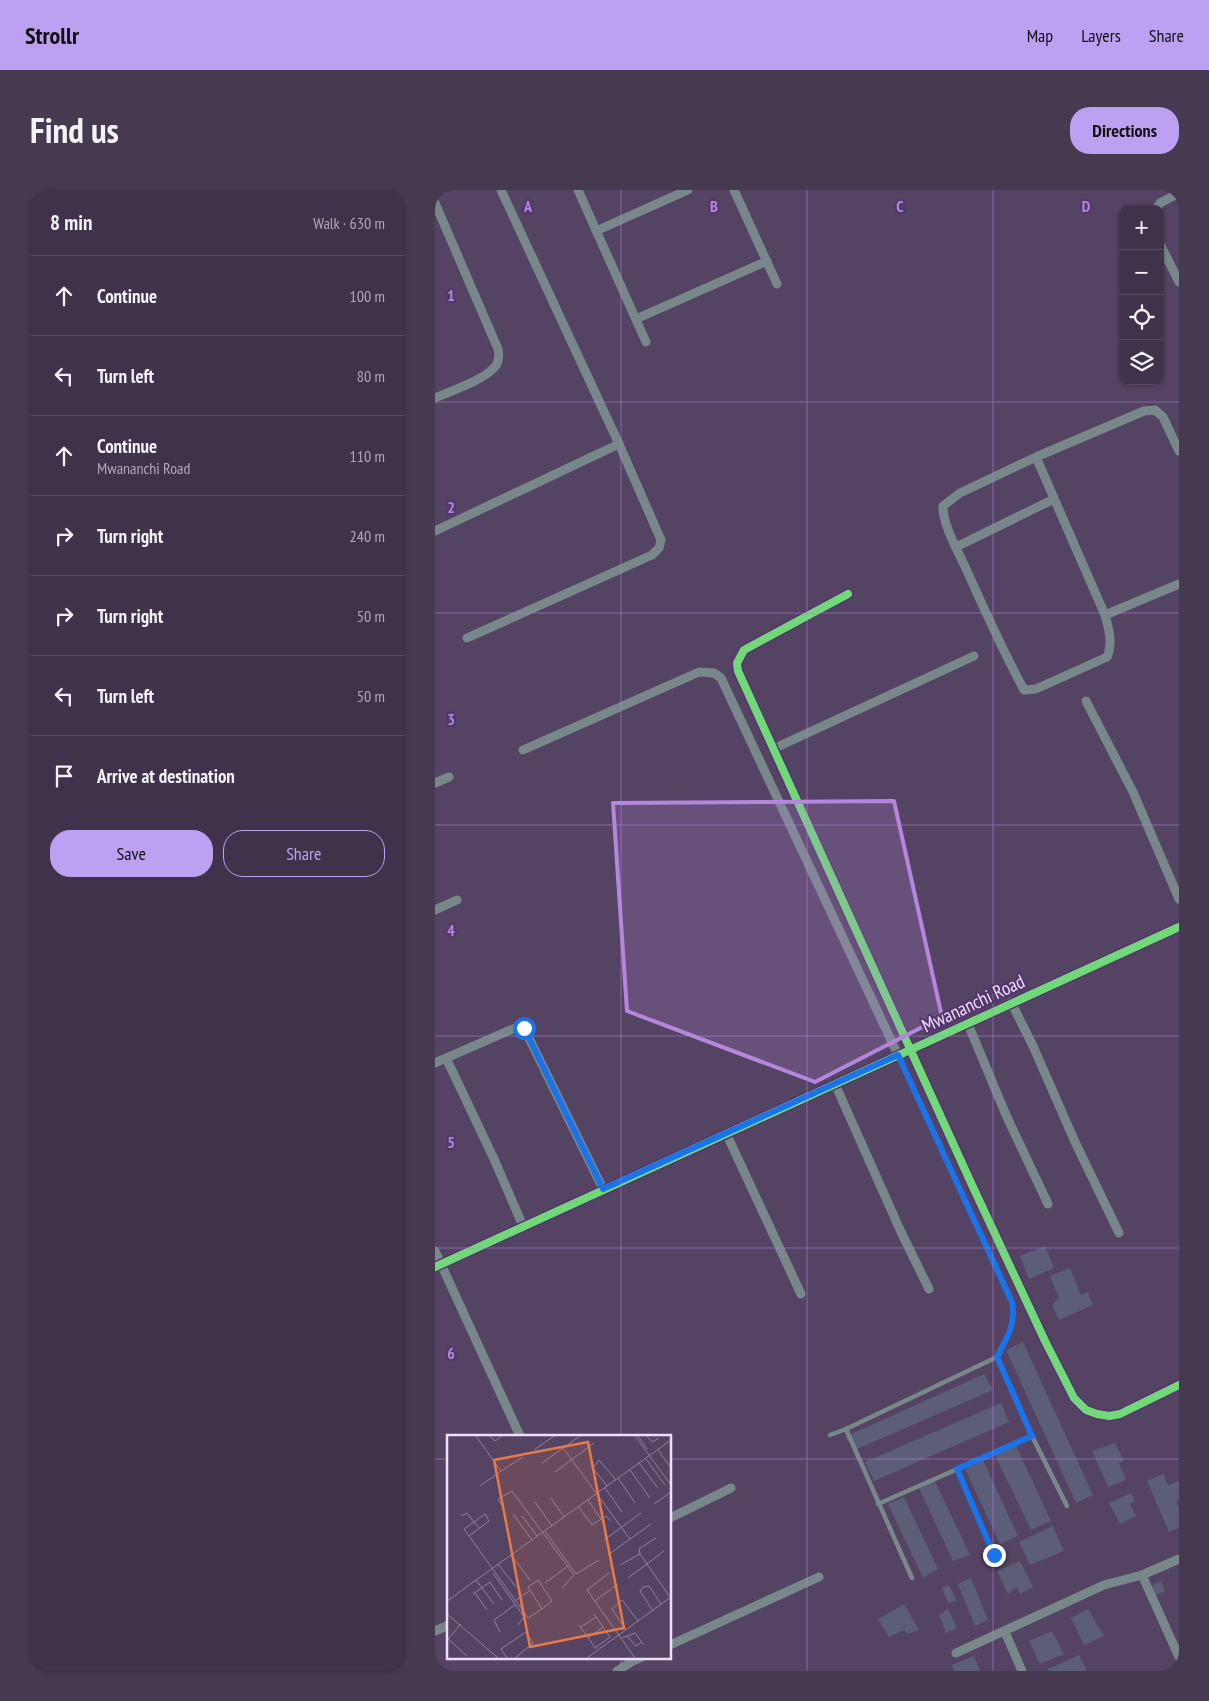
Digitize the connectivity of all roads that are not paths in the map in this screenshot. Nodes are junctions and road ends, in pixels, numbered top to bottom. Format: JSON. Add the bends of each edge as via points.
{"nodes":[{"id":1,"x":501,"y":190,"type":"edge"},
{"id":2,"x":578,"y":190,"type":"edge"},
{"id":3,"x":688,"y":190,"type":"edge"},
{"id":4,"x":734,"y":190,"type":"edge"},
{"id":5,"x":1179,"y":193,"type":"edge"},
{"id":6,"x":435,"y":203,"type":"edge"},
{"id":7,"x":1159,"y":205,"type":"edge"},
{"id":8,"x":596,"y":231,"type":"junction"},
{"id":9,"x":1163,"y":250,"type":"edge"},
{"id":10,"x":767,"y":261,"type":"junction"},
{"id":11,"x":1179,"y":282,"type":"edge"},
{"id":12,"x":777,"y":284,"type":"dead end"},
{"id":13,"x":636,"y":319,"type":"junction"},
{"id":14,"x":646,"y":342,"type":"dead end"},
{"id":15,"x":435,"y":398,"type":"edge"},
{"id":16,"x":619,"y":444,"type":"junction"},
{"id":17,"x":1179,"y":451,"type":"edge"},
{"id":18,"x":1036,"y":457,"type":"junction"},
{"id":19,"x":1054,"y":499,"type":"junction"},
{"id":20,"x":435,"y":531,"type":"edge"},
{"id":21,"x":957,"y":547,"type":"junction"},
{"id":22,"x":1179,"y":584,"type":"edge"},
{"id":23,"x":849,"y":594,"type":"dead end"},
{"id":24,"x":1105,"y":616,"type":"junction"},
{"id":25,"x":467,"y":638,"type":"dead end"},
{"id":26,"x":974,"y":656,"type":"dead end"},
{"id":27,"x":1086,"y":702,"type":"dead end"},
{"id":28,"x":773,"y":749,"type":"junction"},
{"id":29,"x":523,"y":750,"type":"dead end"},
{"id":30,"x":449,"y":777,"type":"dead end"},
{"id":31,"x":435,"y":783,"type":"edge"},
{"id":32,"x":1179,"y":899,"type":"edge"},
{"id":33,"x":457,"y":900,"type":"dead end"},
{"id":34,"x":435,"y":910,"type":"edge"},
{"id":35,"x":1179,"y":927,"type":"edge"},
{"id":36,"x":1011,"y":1002,"type":"junction"},
{"id":37,"x":968,"y":1024,"type":"junction"},
{"id":38,"x":911,"y":1049,"type":"junction"},
{"id":39,"x":898,"y":1055,"type":"junction"},
{"id":40,"x":447,"y":1060,"type":"junction"},
{"id":41,"x":435,"y":1064,"type":"edge"},
{"id":42,"x":835,"y":1084,"type":"junction"},
{"id":43,"x":726,"y":1134,"type":"junction"},
{"id":44,"x":603,"y":1189,"type":"junction"},
{"id":45,"x":1048,"y":1204,"type":"dead end"},
{"id":46,"x":523,"y":1226,"type":"junction"},
{"id":47,"x":1119,"y":1233,"type":"dead end"},
{"id":48,"x":435,"y":1251,"type":"edge"},
{"id":49,"x":438,"y":1265,"type":"edge"},
{"id":50,"x":929,"y":1289,"type":"dead end"},
{"id":51,"x":801,"y":1294,"type":"dead end"},
{"id":52,"x":997,"y":1357,"type":"junction"},
{"id":53,"x":1179,"y":1385,"type":"edge"},
{"id":54,"x":846,"y":1429,"type":"junction"},
{"id":55,"x":830,"y":1434,"type":"dead end"},
{"id":56,"x":520,"y":1435,"type":"edge"},
{"id":57,"x":1032,"y":1436,"type":"junction"},
{"id":58,"x":957,"y":1469,"type":"junction"},
{"id":59,"x":731,"y":1488,"type":"dead end"},
{"id":60,"x":878,"y":1504,"type":"junction"},
{"id":61,"x":1067,"y":1506,"type":"dead end"},
{"id":62,"x":671,"y":1518,"type":"edge"},
{"id":63,"x":994,"y":1555,"type":"dead end"},
{"id":64,"x":1179,"y":1559,"type":"edge"},
{"id":65,"x":1142,"y":1575,"type":"junction"},
{"id":66,"x":819,"y":1578,"type":"dead end"},
{"id":67,"x":912,"y":1578,"type":"dead end"},
{"id":68,"x":447,"y":1626,"type":"edge"},
{"id":69,"x":435,"y":1631,"type":"edge"},
{"id":70,"x":1005,"y":1632,"type":"junction"},
{"id":71,"x":671,"y":1645,"type":"edge"},
{"id":72,"x":955,"y":1653,"type":"dead end"},
{"id":73,"x":1179,"y":1657,"type":"edge"},
{"id":74,"x":630,"y":1660,"type":"edge"},
{"id":75,"x":617,"y":1671,"type":"edge"},
{"id":76,"x":1022,"y":1671,"type":"edge"}],
"edges":[{"from":1,"to":16,"type":"street"},
{"from":2,"to":8,"type":"street"},
{"from":3,"to":8,"type":"street"},
{"from":4,"to":10,"type":"street"},
{"from":5,"to":7,"type":"street"},
{"from":6,"to":15,"type":"street","via":[[498,348],[499,358],[487,374]]},
{"from":8,"to":13,"type":"street"},
{"from":9,"to":11,"type":"street"},
{"from":10,"to":12,"type":"street"},
{"from":10,"to":13,"type":"street"},
{"from":13,"to":14,"type":"street"},
{"from":16,"to":20,"type":"street"},
{"from":16,"to":25,"type":"street","via":[[656,526],[661,540],[659,548],[651,555]]},
{"from":17,"to":18,"type":"street","via":[[1163,417],[1155,410],[1144,411]]},
{"from":18,"to":19,"type":"street"},
{"from":18,"to":21,"type":"street","via":[[961,493],[943,506],[943,514]]},
{"from":19,"to":21,"type":"street"},
{"from":19,"to":24,"type":"street"},
{"from":21,"to":24,"type":"street","via":[[1024,690],[1036,688],[1107,657],[1111,648]]},
{"from":22,"to":24,"type":"street"},
{"from":23,"to":28,"type":"street","via":[[755,643],[739,658],[738,671]]},
{"from":26,"to":28,"type":"street"},
{"from":27,"to":32,"type":"street","via":[[1133,792]]},
{"from":28,"to":38,"type":"street"},
{"from":29,"to":39,"type":"street","via":[[699,672],[714,673],[721,678]]},
{"from":30,"to":31,"type":"street"},
{"from":33,"to":34,"type":"street"},
{"from":35,"to":36,"type":"street","name":"Mwananchi Road"},
{"from":36,"to":37,"type":"street","name":"Mwananchi Road"},
{"from":36,"to":47,"type":"street"},
{"from":37,"to":38,"type":"street","name":"Mwananchi Road"},
{"from":37,"to":45,"type":"street"},
{"from":38,"to":39,"type":"street","name":"Mwananchi Road"},
{"from":38,"to":53,"type":"street","via":[[1074,1398],[1086,1410],[1109,1416],[1120,1414]]},
{"from":39,"to":42,"type":"street","name":"Mwananchi Road"},
{"from":39,"to":52,"type":"lane","via":[[1012,1302],[1013,1325]]},
{"from":40,"to":41,"type":"street"},
{"from":40,"to":44,"type":"street","via":[[515,1028],[524,1028]]},
{"from":40,"to":46,"type":"street"},
{"from":42,"to":43,"type":"street","name":"Mwananchi Road"},
{"from":42,"to":50,"type":"street"},
{"from":43,"to":44,"type":"street","name":"Mwananchi Road"},
{"from":43,"to":51,"type":"street"},
{"from":44,"to":46,"type":"street","name":"Mwananchi Road"},
{"from":46,"to":49,"type":"street","name":"Mwananchi Road"},
{"from":48,"to":49,"type":"street"},
{"from":49,"to":56,"type":"street"},
{"from":52,"to":54,"type":"lane"},
{"from":52,"to":57,"type":"lane"},
{"from":54,"to":55,"type":"lane"},
{"from":54,"to":60,"type":"lane"},
{"from":57,"to":58,"type":"lane"},
{"from":57,"to":61,"type":"lane"},
{"from":58,"to":60,"type":"lane"},
{"from":58,"to":63,"type":"lane"},
{"from":59,"to":62,"type":"street"},
{"from":60,"to":67,"type":"lane"},
{"from":64,"to":65,"type":"street"},
{"from":65,"to":70,"type":"street","via":[[1104,1585]]},
{"from":65,"to":73,"type":"street"},
{"from":66,"to":71,"type":"street"},
{"from":68,"to":69,"type":"street"},
{"from":70,"to":72,"type":"street"},
{"from":70,"to":76,"type":"street"},
{"from":74,"to":75,"type":"street"}]}
